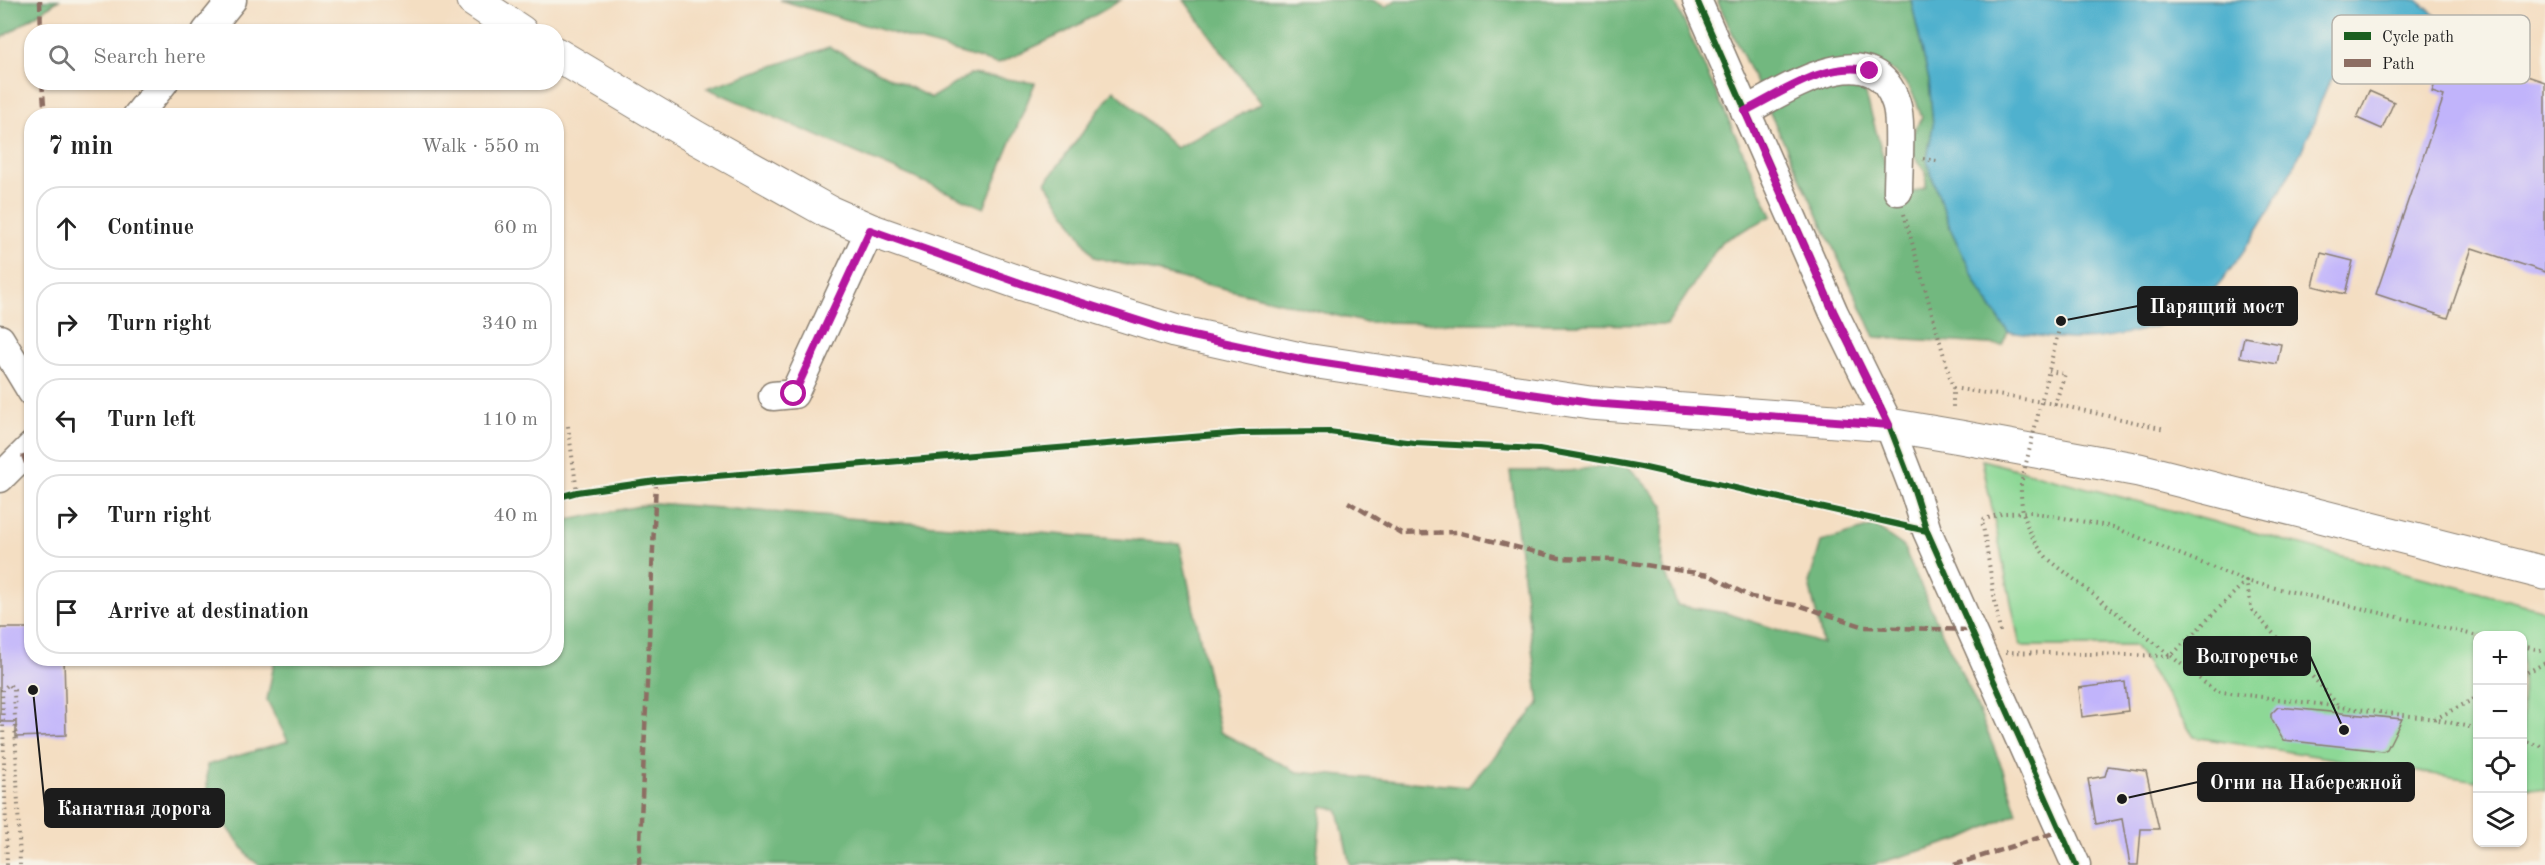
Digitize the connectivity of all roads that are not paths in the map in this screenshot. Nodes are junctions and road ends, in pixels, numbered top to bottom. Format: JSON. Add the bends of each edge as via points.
{"nodes":[{"id":1,"x":232,"y":0,"type":"edge"},
{"id":2,"x":473,"y":0,"type":"edge"},
{"id":3,"x":1697,"y":0,"type":"edge"},
{"id":4,"x":212,"y":24,"type":"edge"},
{"id":5,"x":509,"y":24,"type":"edge"},
{"id":6,"x":564,"y":59,"type":"edge"},
{"id":7,"x":158,"y":90,"type":"edge"},
{"id":8,"x":143,"y":108,"type":"edge"},
{"id":9,"x":1745,"y":111,"type":"junction"},
{"id":10,"x":1898,"y":191,"type":"road end"},
{"id":11,"x":870,"y":230,"type":"junction"},
{"id":12,"x":0,"y":339,"type":"edge"},
{"id":13,"x":24,"y":379,"type":"edge"},
{"id":14,"x":773,"y":396,"type":"dead end"},
{"id":15,"x":1889,"y":425,"type":"junction"},
{"id":16,"x":24,"y":454,"type":"edge"},
{"id":17,"x":0,"y":478,"type":"edge"},
{"id":18,"x":2545,"y":573,"type":"edge"},
{"id":19,"x":2076,"y":865,"type":"edge"}],
"edges":[{"from":1,"to":4,"type":"street"},
{"from":2,"to":5,"type":"main road"},
{"from":3,"to":9,"type":"street"},
{"from":6,"to":11,"type":"main road","via":[[695,137]]},
{"from":7,"to":8,"type":"street"},
{"from":9,"to":10,"type":"street","via":[[1823,73],[1845,67],[1870,71],[1885,84],[1897,104]]},
{"from":9,"to":15,"type":"street","via":[[1834,313]]},
{"from":11,"to":14,"type":"street","via":[[794,394]]},
{"from":11,"to":15,"type":"main road","via":[[1174,332],[1305,360],[1590,403]]},
{"from":12,"to":13,"type":"street"},
{"from":15,"to":18,"type":"main road","via":[[2139,470]]},
{"from":15,"to":19,"type":"street","via":[[1927,531]]},
{"from":16,"to":17,"type":"street"}]}
